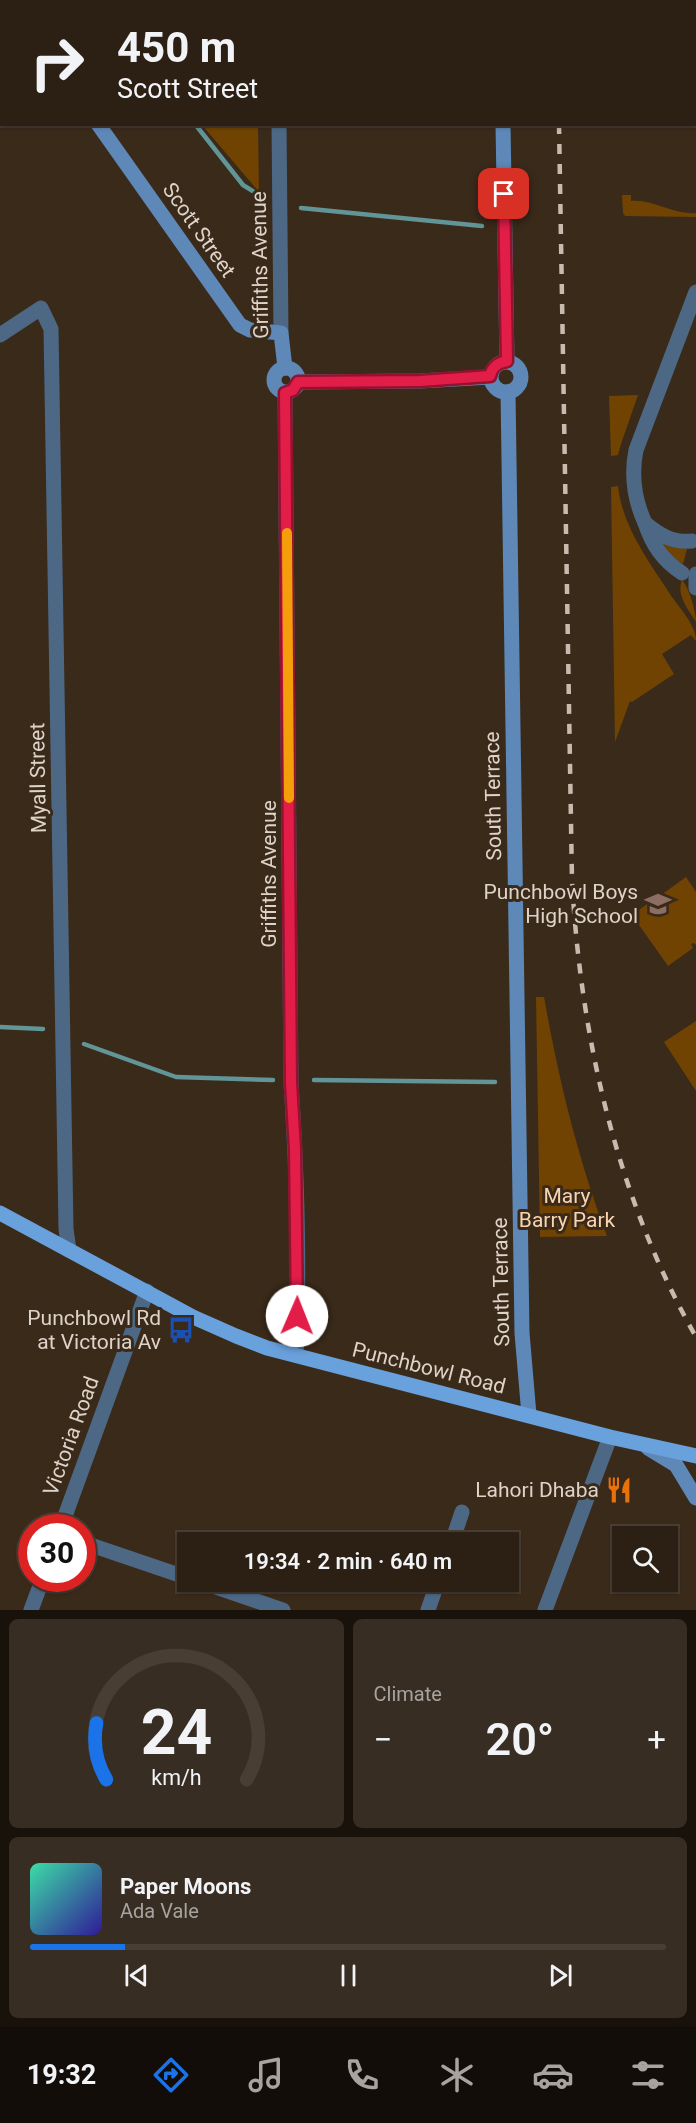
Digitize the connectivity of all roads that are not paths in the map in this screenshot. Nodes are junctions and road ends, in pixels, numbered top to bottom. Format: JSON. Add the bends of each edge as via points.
{"nodes":[{"id":1,"x":99,"y":126,"type":"edge"},
{"id":2,"x":279,"y":126,"type":"edge"},
{"id":3,"x":503,"y":126,"type":"edge"},
{"id":4,"x":696,"y":292,"type":"edge"},
{"id":5,"x":281,"y":333,"type":"junction"},
{"id":6,"x":0,"y":335,"type":"edge"},
{"id":7,"x":507,"y":361,"type":"junction"},
{"id":8,"x":285,"y":368,"type":"junction"},
{"id":9,"x":490,"y":376,"type":"junction"},
{"id":10,"x":298,"y":382,"type":"junction"},
{"id":11,"x":508,"y":392,"type":"junction"},
{"id":12,"x":285,"y":393,"type":"junction"},
{"id":13,"x":645,"y":523,"type":"junction"},
{"id":14,"x":692,"y":541,"type":"dead end"},
{"id":15,"x":689,"y":573,"type":"edge"},
{"id":16,"x":695,"y":582,"type":"edge"},
{"id":17,"x":696,"y":588,"type":"edge"},
{"id":18,"x":0,"y":1213,"type":"edge"},
{"id":19,"x":69,"y":1250,"type":"junction"},
{"id":20,"x":147,"y":1291,"type":"junction"},
{"id":21,"x":296,"y":1355,"type":"junction"},
{"id":22,"x":529,"y":1415,"type":"junction"},
{"id":23,"x":610,"y":1437,"type":"junction"},
{"id":24,"x":642,"y":1444,"type":"junction"},
{"id":25,"x":696,"y":1456,"type":"edge"},
{"id":26,"x":696,"y":1498,"type":"edge"},
{"id":27,"x":462,"y":1512,"type":"dead end"},
{"id":28,"x":66,"y":1514,"type":"edge"},
{"id":29,"x":455,"y":1532,"type":"edge"},
{"id":30,"x":96,"y":1547,"type":"edge"},
{"id":31,"x":177,"y":1574,"type":"edge"},
{"id":32,"x":38,"y":1592,"type":"edge"},
{"id":33,"x":231,"y":1592,"type":"edge"},
{"id":34,"x":434,"y":1592,"type":"edge"},
{"id":35,"x":31,"y":1610,"type":"edge"},
{"id":36,"x":284,"y":1610,"type":"edge"},
{"id":37,"x":428,"y":1610,"type":"edge"},
{"id":38,"x":545,"y":1610,"type":"edge"}],
"edges":[{"from":1,"to":5,"type":"street","name":"Scott Street","via":[[240,325]]},
{"from":2,"to":5,"type":"street","name":"Griffiths Avenue"},
{"from":3,"to":7,"type":"street"},
{"from":4,"to":13,"type":"street","via":[[636,450],[633,480]]},
{"from":5,"to":8,"type":"street","name":"Griffiths Avenue"},
{"from":6,"to":19,"type":"street","name":"Myall Street","via":[[40,308],[51,329]]},
{"from":7,"to":9,"type":"street","via":[[497,364]]},
{"from":7,"to":11,"type":"street","via":[[519,369],[521,379]]},
{"from":8,"to":10,"type":"street","via":[[294,371]]},
{"from":8,"to":12,"type":"street","via":[[275,374],[274,381]]},
{"from":9,"to":10,"type":"street"},
{"from":9,"to":11,"type":"street","via":[[494,387]]},
{"from":10,"to":12,"type":"street"},
{"from":11,"to":22,"type":"street","name":"South Terrace","via":[[522,1312]]},
{"from":12,"to":21,"type":"street","name":"Griffiths Avenue"},
{"from":13,"to":14,"type":"street","via":[[670,540]]},
{"from":13,"to":15,"type":"street","via":[[668,563]]},
{"from":15,"to":16,"type":"street"},
{"from":16,"to":17,"type":"street"},
{"from":18,"to":19,"type":"main road","name":"Punchbowl Road"},
{"from":19,"to":20,"type":"main road","name":"Punchbowl Road"},
{"from":20,"to":21,"type":"main road","name":"Punchbowl Road","via":[[236,1336]]},
{"from":20,"to":28,"type":"street","name":"Victoria Road"},
{"from":21,"to":22,"type":"main road","name":"Punchbowl Road"},
{"from":22,"to":23,"type":"main road","name":"Punchbowl Road"},
{"from":23,"to":24,"type":"main road","name":"Punchbowl Road"},
{"from":23,"to":38,"type":"street"},
{"from":24,"to":25,"type":"main road","name":"Punchbowl Road"},
{"from":24,"to":26,"type":"street","via":[[676,1465]]},
{"from":27,"to":29,"type":"street"},
{"from":30,"to":31,"type":"street"},
{"from":32,"to":35,"type":"street"},
{"from":33,"to":36,"type":"street"},
{"from":34,"to":37,"type":"street"}]}
